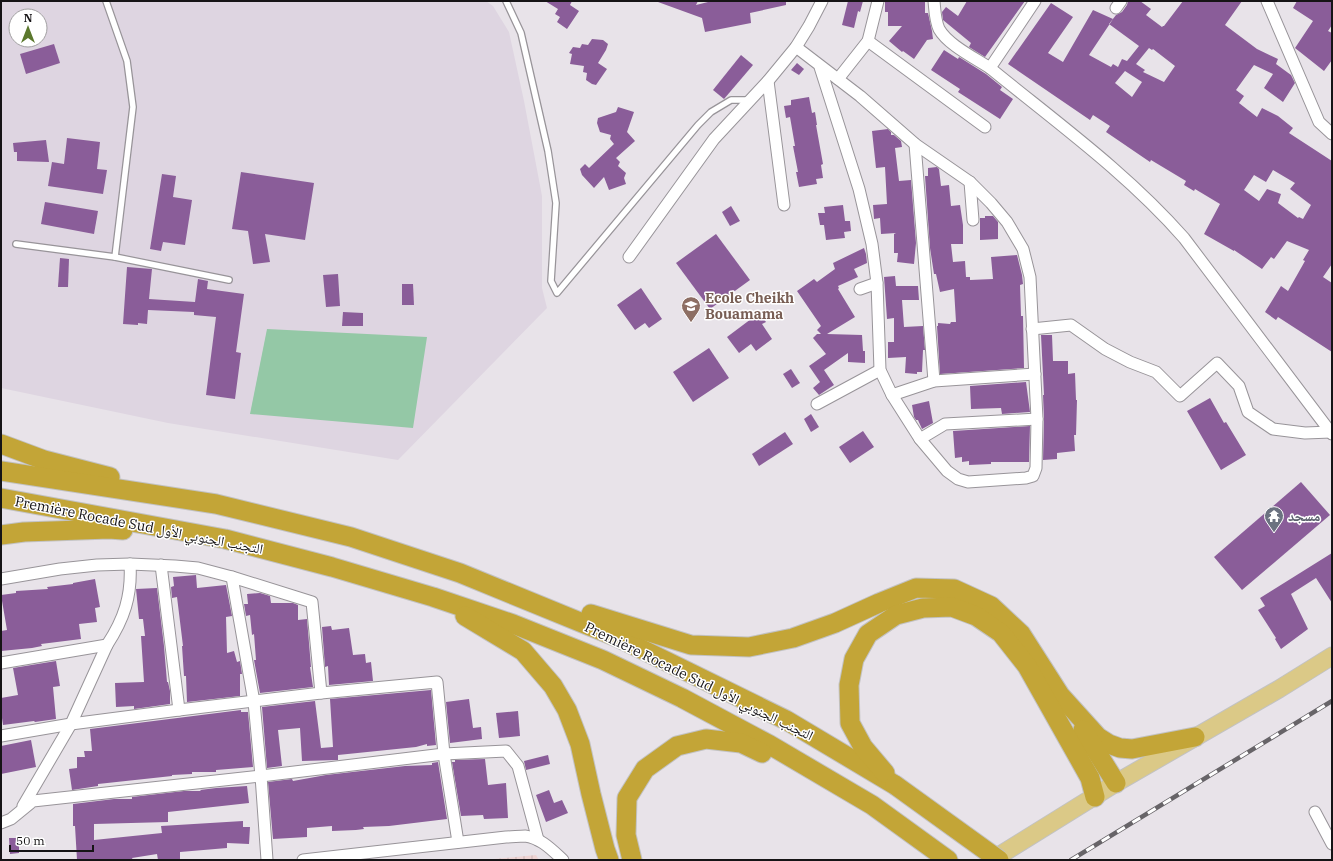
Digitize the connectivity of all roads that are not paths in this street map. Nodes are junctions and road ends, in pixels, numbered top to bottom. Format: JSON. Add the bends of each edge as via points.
{"nodes":[{"id":1,"x":106,"y":1,"type":"edge"},
{"id":2,"x":506,"y":1,"type":"edge"},
{"id":3,"x":822,"y":1,"type":"edge"},
{"id":4,"x":878,"y":1,"type":"edge"},
{"id":5,"x":934,"y":1,"type":"edge"},
{"id":6,"x":1035,"y":1,"type":"edge"},
{"id":7,"x":1267,"y":1,"type":"edge"},
{"id":8,"x":868,"y":41,"type":"junction"},
{"id":9,"x":796,"y":47,"type":"junction"},
{"id":10,"x":820,"y":67,"type":"junction"},
{"id":11,"x":990,"y":68,"type":"junction"},
{"id":12,"x":838,"y":79,"type":"junction"},
{"id":13,"x":768,"y":82,"type":"junction"},
{"id":14,"x":751,"y":100,"type":"junction"},
{"id":15,"x":985,"y":127,"type":"dead end"},
{"id":16,"x":1332,"y":134,"type":"edge"},
{"id":17,"x":915,"y":144,"type":"junction"},
{"id":18,"x":970,"y":182,"type":"junction"},
{"id":19,"x":784,"y":205,"type":"dead end"},
{"id":20,"x":973,"y":220,"type":"dead end"},
{"id":21,"x":16,"y":244,"type":"dead end"},
{"id":22,"x":116,"y":257,"type":"junction"},
{"id":23,"x":629,"y":257,"type":"dead end"},
{"id":24,"x":229,"y":280,"type":"dead end"},
{"id":25,"x":877,"y":283,"type":"junction"},
{"id":26,"x":860,"y":289,"type":"dead end"},
{"id":27,"x":1032,"y":329,"type":"junction"},
{"id":28,"x":880,"y":370,"type":"junction"},
{"id":29,"x":1034,"y":374,"type":"junction"},
{"id":30,"x":934,"y":381,"type":"junction"},
{"id":31,"x":892,"y":396,"type":"junction"},
{"id":32,"x":817,"y":404,"type":"dead end"},
{"id":33,"x":1037,"y":419,"type":"junction"},
{"id":34,"x":1331,"y":433,"type":"edge"},
{"id":35,"x":920,"y":439,"type":"junction"},
{"id":36,"x":1,"y":444,"type":"edge"},
{"id":37,"x":1,"y":471,"type":"edge"},
{"id":38,"x":1,"y":498,"type":"edge"},
{"id":39,"x":216,"y":504,"type":"junction"},
{"id":40,"x":1,"y":535,"type":"edge"},
{"id":41,"x":225,"y":539,"type":"junction"},
{"id":42,"x":130,"y":564,"type":"junction"},
{"id":43,"x":161,"y":565,"type":"junction"},
{"id":44,"x":460,"y":573,"type":"junction"},
{"id":45,"x":232,"y":577,"type":"junction"},
{"id":46,"x":1,"y":579,"type":"edge"},
{"id":47,"x":433,"y":597,"type":"junction"},
{"id":48,"x":107,"y":645,"type":"junction"},
{"id":49,"x":1332,"y":656,"type":"edge"},
{"id":50,"x":1,"y":663,"type":"edge"},
{"id":51,"x":321,"y":693,"type":"junction"},
{"id":52,"x":1060,"y":695,"type":"junction"},
{"id":53,"x":254,"y":702,"type":"junction"},
{"id":54,"x":179,"y":710,"type":"junction"},
{"id":55,"x":71,"y":724,"type":"junction"},
{"id":56,"x":1,"y":736,"type":"edge"},
{"id":57,"x":1195,"y":737,"type":"junction"},
{"id":58,"x":444,"y":754,"type":"junction"},
{"id":59,"x":262,"y":776,"type":"junction"},
{"id":60,"x":1116,"y":783,"type":"junction"},
{"id":61,"x":895,"y":784,"type":"junction"},
{"id":62,"x":1094,"y":797,"type":"junction"},
{"id":63,"x":872,"y":805,"type":"junction"},
{"id":64,"x":20,"y":812,"type":"junction"},
{"id":65,"x":1315,"y":812,"type":"dead end"},
{"id":66,"x":1,"y":823,"type":"edge"},
{"id":67,"x":538,"y":840,"type":"junction"},
{"id":68,"x":458,"y":842,"type":"junction"},
{"id":69,"x":1332,"y":844,"type":"edge"},
{"id":70,"x":267,"y":860,"type":"edge"},
{"id":71,"x":304,"y":860,"type":"edge"},
{"id":72,"x":563,"y":860,"type":"edge"},
{"id":73,"x":609,"y":860,"type":"edge"},
{"id":74,"x":632,"y":860,"type":"edge"},
{"id":75,"x":948,"y":860,"type":"edge"},
{"id":76,"x":992,"y":860,"type":"edge"},
{"id":77,"x":999,"y":860,"type":"edge"}],
"edges":[{"from":1,"to":22,"type":"lane","via":[[127,62],[133,107]]},
{"from":2,"to":14,"type":"lane","via":[[521,33],[548,151],[556,203],[551,281],[557,293],[711,112],[731,100]]},
{"from":3,"to":9,"type":"street"},
{"from":4,"to":8,"type":"street"},
{"from":5,"to":11,"type":"street","via":[[935,18],[940,30],[950,42]]},
{"from":6,"to":11,"type":"street"},
{"from":7,"to":16,"type":"street","via":[[1319,122]]},
{"from":8,"to":12,"type":"street"},
{"from":8,"to":15,"type":"street"},
{"from":9,"to":10,"type":"street"},
{"from":9,"to":13,"type":"street"},
{"from":10,"to":12,"type":"street"},
{"from":10,"to":25,"type":"street","via":[[859,189],[872,244]]},
{"from":11,"to":34,"type":"street","via":[[1106,163],[1163,214],[1184,238]]},
{"from":12,"to":17,"type":"street"},
{"from":13,"to":14,"type":"street"},
{"from":13,"to":19,"type":"street"},
{"from":14,"to":23,"type":"street","via":[[714,139]]},
{"from":17,"to":18,"type":"street"},
{"from":17,"to":30,"type":"street"},
{"from":18,"to":20,"type":"street"},
{"from":18,"to":27,"type":"street","via":[[1007,222],[1022,249],[1030,278]]},
{"from":21,"to":22,"type":"lane"},
{"from":22,"to":24,"type":"lane"},
{"from":25,"to":26,"type":"street"},
{"from":25,"to":28,"type":"street"},
{"from":27,"to":29,"type":"street"},
{"from":27,"to":34,"type":"street","via":[[1071,325],[1105,349],[1156,372],[1180,396],[1217,363],[1239,386],[1248,412],[1273,428],[1305,433]]},
{"from":28,"to":31,"type":"street"},
{"from":28,"to":32,"type":"street"},
{"from":29,"to":30,"type":"street"},
{"from":29,"to":33,"type":"street"},
{"from":30,"to":31,"type":"street"},
{"from":31,"to":35,"type":"street"},
{"from":33,"to":35,"type":"street","via":[[945,424]]},
{"from":33,"to":35,"type":"street","via":[[1036,468],[1033,476],[1026,478],[968,482],[958,479],[947,471]]},
{"from":36,"to":39,"type":"highway","via":[[44,460]]},
{"from":37,"to":39,"type":"highway","name":"Première Rocade Sud التجنب الجنوبي الأول"},
{"from":38,"to":41,"type":"highway","name":"Première Rocade Sud التجنب الجنوبي الأول"},
{"from":39,"to":44,"type":"highway","name":"Première Rocade Sud التجنب الجنوبي الأول","via":[[351,537]]},
{"from":40,"to":41,"type":"highway","via":[[109,529]]},
{"from":41,"to":47,"type":"highway","name":"Première Rocade Sud التجنب الجنوبي الأول"},
{"from":42,"to":43,"type":"street"},
{"from":42,"to":46,"type":"street","via":[[60,569]]},
{"from":42,"to":48,"type":"street","via":[[131,582],[127,604]]},
{"from":43,"to":45,"type":"street","via":[[198,568]]},
{"from":43,"to":54,"type":"street"},
{"from":44,"to":52,"type":"highway","via":[[691,644],[749,647],[793,638],[916,588],[954,589],[991,606],[1021,634]]},
{"from":44,"to":61,"type":"highway","name":"Première Rocade Sud التجنب الجنوبي الأول","via":[[619,638],[786,720]]},
{"from":45,"to":51,"type":"street","via":[[312,602]]},
{"from":45,"to":53,"type":"street"},
{"from":47,"to":63,"type":"highway","name":"Première Rocade Sud التجنب الجنوبي الأول","via":[[513,624],[603,660],[770,745]]},
{"from":47,"to":73,"type":"highway","via":[[523,651],[553,686],[567,710],[580,744]]},
{"from":48,"to":50,"type":"street"},
{"from":48,"to":55,"type":"street"},
{"from":49,"to":57,"type":"main road"},
{"from":51,"to":53,"type":"street"},
{"from":51,"to":58,"type":"street","via":[[437,682]]},
{"from":52,"to":57,"type":"highway","via":[[1098,737],[1120,748],[1132,749]]},
{"from":52,"to":60,"type":"highway"},
{"from":53,"to":54,"type":"street"},
{"from":53,"to":59,"type":"street"},
{"from":54,"to":55,"type":"street"},
{"from":55,"to":56,"type":"street"},
{"from":55,"to":64,"type":"street"},
{"from":57,"to":60,"type":"main road"},
{"from":58,"to":59,"type":"street"},
{"from":58,"to":67,"type":"street","via":[[506,751],[518,766]]},
{"from":58,"to":68,"type":"street"},
{"from":59,"to":64,"type":"street","via":[[33,801]]},
{"from":59,"to":70,"type":"street"},
{"from":60,"to":62,"type":"main road"},
{"from":61,"to":62,"type":"highway","via":[[862,746],[850,722],[849,685],[854,659],[868,634],[896,615],[923,608],[952,607],[976,616],[1001,634],[1027,666],[1090,778]]},
{"from":61,"to":77,"type":"highway","name":"Première Rocade Sud التجنب الجنوبي الأول","bridge":true},
{"from":62,"to":76,"type":"main road"},
{"from":63,"to":74,"type":"highway","via":[[741,743],[706,739],[677,746],[645,769],[630,792],[627,798],[626,835]]},
{"from":63,"to":75,"type":"highway","name":"Première Rocade Sud التجنب الجنوبي الأول"},
{"from":64,"to":66,"type":"street"},
{"from":65,"to":69,"type":"street"},
{"from":67,"to":68,"type":"street","via":[[526,836]]},
{"from":67,"to":72,"type":"street"},
{"from":68,"to":71,"type":"street"}]}
